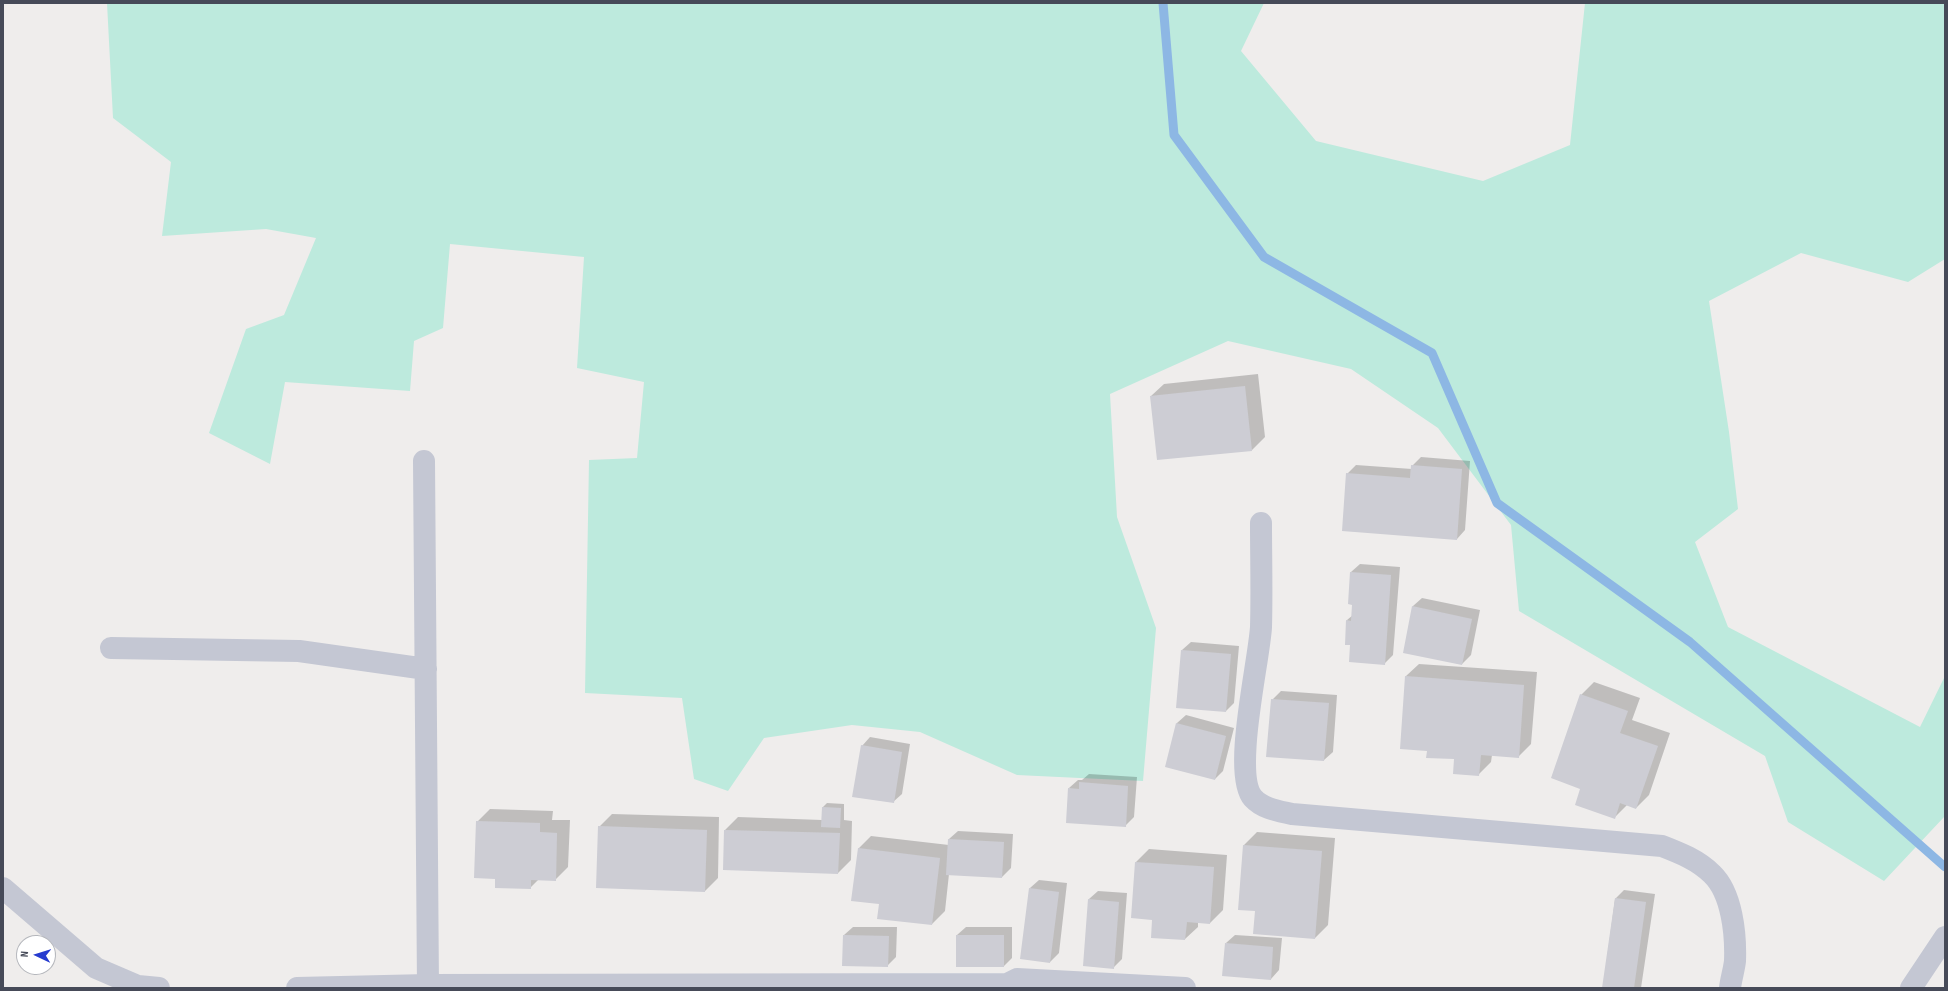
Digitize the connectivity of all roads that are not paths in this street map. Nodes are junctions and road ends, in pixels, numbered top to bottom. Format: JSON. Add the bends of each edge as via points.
{"nodes":[{"id":1,"x":424,"y":462,"type":"dead end"},
{"id":2,"x":1261,"y":523,"type":"dead end"},
{"id":3,"x":110,"y":648,"type":"dead end"},
{"id":4,"x":426,"y":669,"type":"junction"},
{"id":5,"x":3,"y":888,"type":"edge"},
{"id":6,"x":1945,"y":937,"type":"edge"},
{"id":7,"x":428,"y":986,"type":"edge"},
{"id":8,"x":1006,"y":986,"type":"edge"},
{"id":9,"x":159,"y":988,"type":"edge"},
{"id":10,"x":297,"y":988,"type":"edge"},
{"id":11,"x":1185,"y":988,"type":"edge"},
{"id":12,"x":1730,"y":988,"type":"edge"},
{"id":13,"x":1911,"y":988,"type":"edge"}],
"edges":[{"from":1,"to":4,"type":"street"},
{"from":2,"to":12,"type":"street","via":[[1261,628],[1244,760],[1246,784],[1253,798],[1268,809],[1292,814],[1662,846],[1689,856],[1713,874],[1725,891],[1732,920],[1735,961]]},
{"from":3,"to":4,"type":"street","via":[[299,651]]},
{"from":4,"to":7,"type":"street"},
{"from":5,"to":9,"type":"street","via":[[96,968],[138,986]]},
{"from":6,"to":13,"type":"street"},
{"from":7,"to":8,"type":"street"},
{"from":7,"to":10,"type":"street"},
{"from":8,"to":11,"type":"street","via":[[1018,979]]}]}
